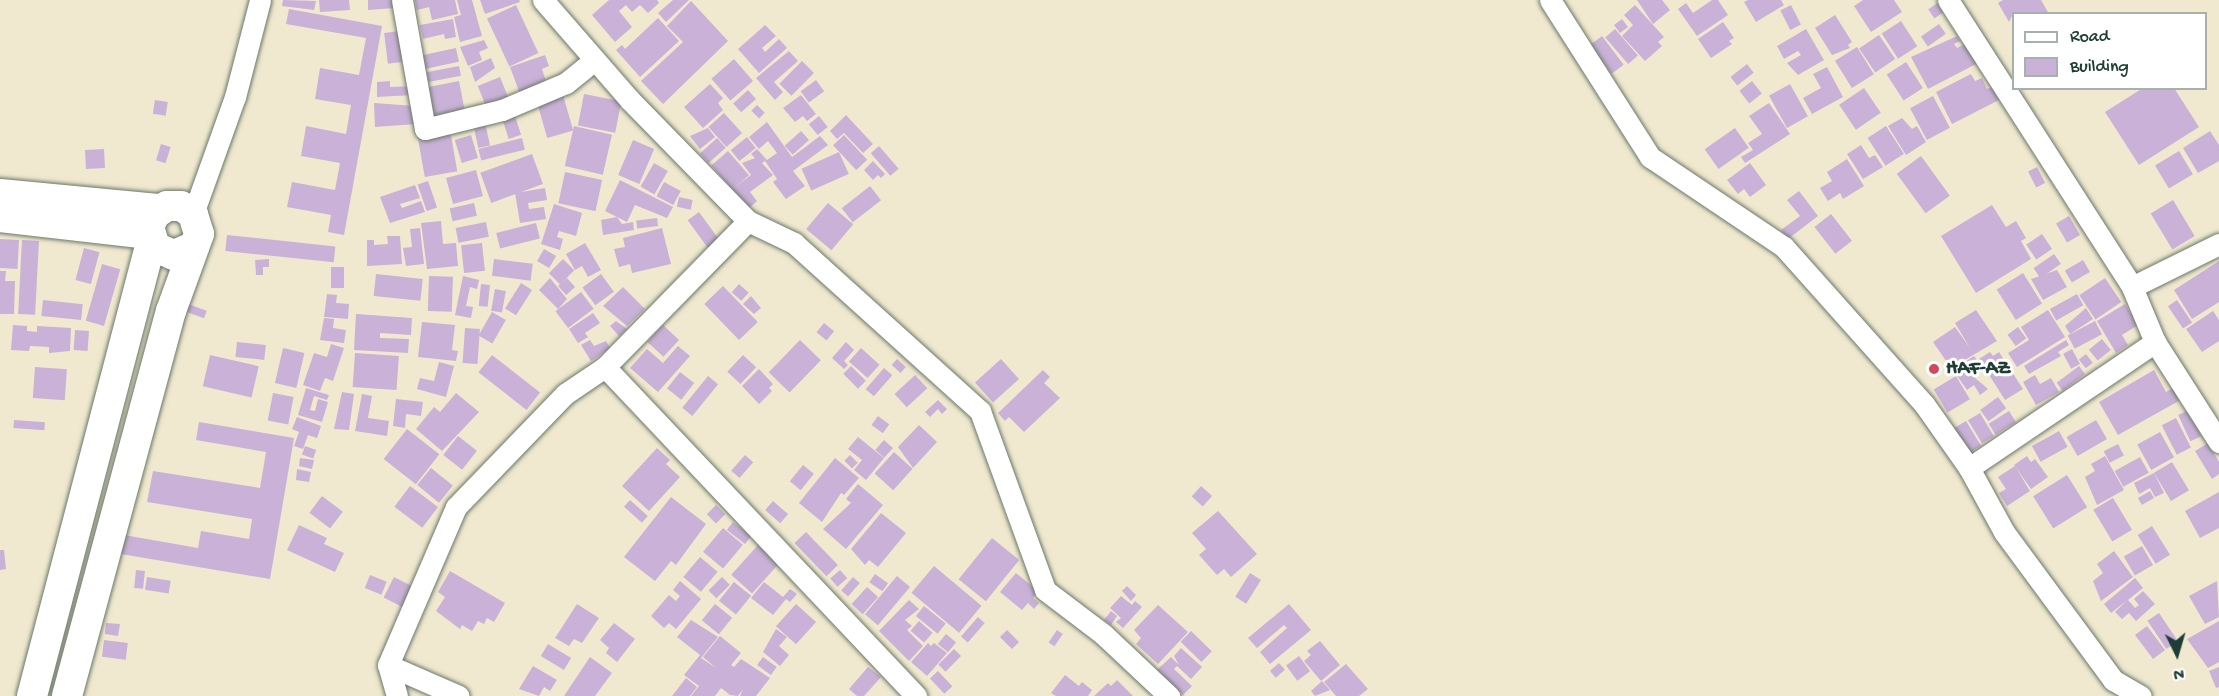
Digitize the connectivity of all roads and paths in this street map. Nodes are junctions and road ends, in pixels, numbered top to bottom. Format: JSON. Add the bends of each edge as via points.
{"nodes":[{"id":1,"x":260,"y":0,"type":"edge"},
{"id":2,"x":402,"y":0,"type":"edge"},
{"id":3,"x":543,"y":0,"type":"edge"},
{"id":4,"x":1550,"y":0,"type":"edge"},
{"id":5,"x":1948,"y":0,"type":"edge"},
{"id":6,"x":593,"y":61,"type":"junction"},
{"id":7,"x":0,"y":194,"type":"edge"},
{"id":8,"x":193,"y":214,"type":"junction"},
{"id":9,"x":0,"y":217,"type":"edge"},
{"id":10,"x":748,"y":221,"type":"junction"},
{"id":11,"x":153,"y":228,"type":"junction"},
{"id":12,"x":2219,"y":244,"type":"edge"},
{"id":13,"x":193,"y":247,"type":"junction"},
{"id":14,"x":2132,"y":287,"type":"junction"},
{"id":15,"x":2155,"y":342,"type":"junction"},
{"id":16,"x":605,"y":367,"type":"junction"},
{"id":17,"x":2219,"y":442,"type":"edge"},
{"id":18,"x":1969,"y":468,"type":"junction"},
{"id":19,"x":388,"y":665,"type":"junction"},
{"id":20,"x":32,"y":696,"type":"edge"},
{"id":21,"x":67,"y":696,"type":"edge"},
{"id":22,"x":397,"y":696,"type":"edge"},
{"id":23,"x":459,"y":696,"type":"edge"},
{"id":24,"x":916,"y":696,"type":"edge"},
{"id":25,"x":1169,"y":696,"type":"edge"},
{"id":26,"x":2141,"y":696,"type":"edge"}],
"edges":[{"from":1,"to":8,"type":"street","via":[[235,97]]},
{"from":2,"to":6,"type":"street","via":[[425,129],[523,101],[566,83]]},
{"from":3,"to":6,"type":"street"},
{"from":4,"to":18,"type":"street","via":[[1650,157],[1784,247],[1924,404]]},
{"from":5,"to":14,"type":"street"},
{"from":6,"to":10,"type":"street"},
{"from":7,"to":11,"type":"street"},
{"from":8,"to":11,"type":"street","via":[[181,206]]},
{"from":8,"to":13,"type":"street","via":[[199,227]]},
{"from":9,"to":11,"type":"street"},
{"from":10,"to":16,"type":"street"},
{"from":10,"to":25,"type":"street","via":[[794,243],[980,411],[1045,590],[1103,634]]},
{"from":11,"to":13,"type":"street","via":[[166,255],[181,255]]},
{"from":11,"to":20,"type":"street"},
{"from":12,"to":14,"type":"street"},
{"from":13,"to":21,"type":"street","via":[[188,273],[171,311]]},
{"from":14,"to":15,"type":"street"},
{"from":15,"to":17,"type":"street"},
{"from":15,"to":18,"type":"street"},
{"from":16,"to":19,"type":"street","via":[[565,394],[456,507]]},
{"from":16,"to":24,"type":"street"},
{"from":18,"to":26,"type":"street","via":[[2004,532],[2114,680]]},
{"from":19,"to":22,"type":"street"},
{"from":19,"to":23,"type":"street"}]}
